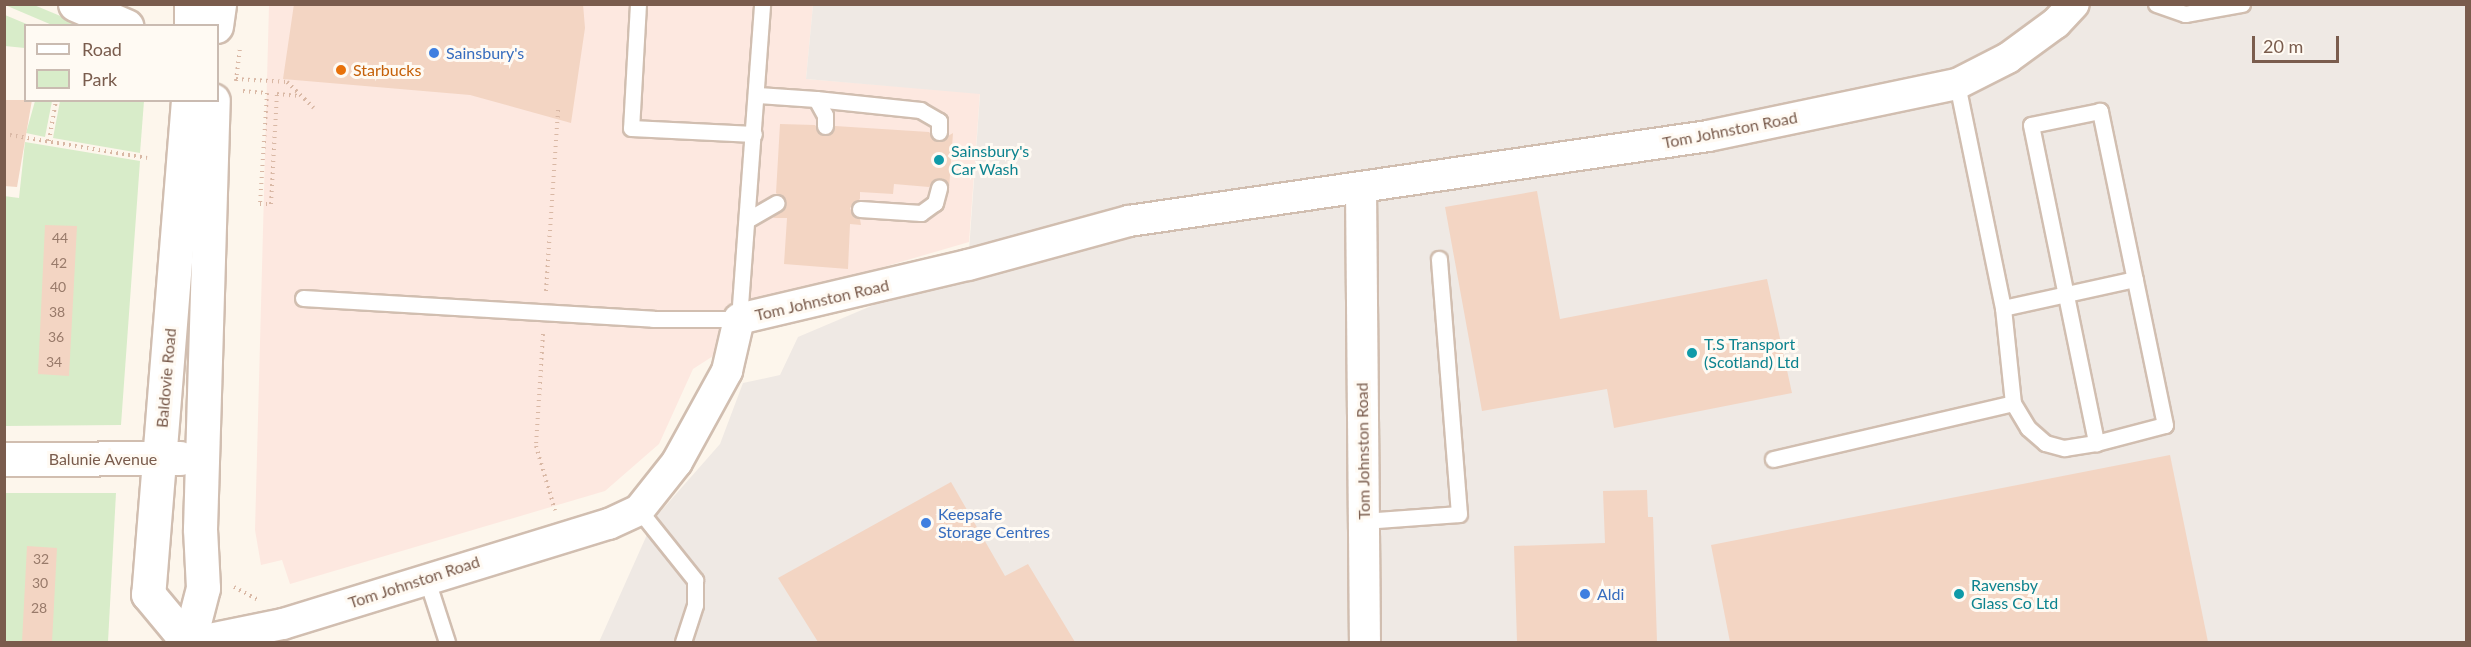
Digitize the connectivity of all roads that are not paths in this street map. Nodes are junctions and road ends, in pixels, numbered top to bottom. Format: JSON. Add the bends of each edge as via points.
{"nodes":[{"id":1,"x":75,"y":4,"type":"edge"},
{"id":2,"x":191,"y":4,"type":"edge"},
{"id":3,"x":219,"y":4,"type":"edge"},
{"id":4,"x":638,"y":4,"type":"edge"},
{"id":5,"x":762,"y":4,"type":"edge"},
{"id":6,"x":2074,"y":4,"type":"edge"},
{"id":7,"x":2157,"y":4,"type":"edge"},
{"id":8,"x":2242,"y":4,"type":"edge"},
{"id":9,"x":121,"y":24,"type":"edge"},
{"id":10,"x":191,"y":24,"type":"edge"},
{"id":11,"x":216,"y":24,"type":"edge"},
{"id":12,"x":1957,"y":84,"type":"junction"},
{"id":13,"x":228,"y":90,"type":"edge"},
{"id":14,"x":758,"y":95,"type":"junction"},
{"id":15,"x":816,"y":99,"type":"junction"},
{"id":16,"x":188,"y":102,"type":"edge"},
{"id":17,"x":825,"y":126,"type":"dead end"},
{"id":18,"x":939,"y":132,"type":"dead end"},
{"id":19,"x":754,"y":134,"type":"junction"},
{"id":20,"x":939,"y":188,"type":"dead end"},
{"id":21,"x":1361,"y":188,"type":"junction"},
{"id":22,"x":776,"y":203,"type":"dead end"},
{"id":23,"x":860,"y":209,"type":"dead end"},
{"id":24,"x":747,"y":220,"type":"junction"},
{"id":25,"x":1439,"y":259,"type":"dead end"},
{"id":26,"x":2135,"y":279,"type":"junction"},
{"id":27,"x":2064,"y":295,"type":"junction"},
{"id":28,"x":303,"y":298,"type":"dead end"},
{"id":29,"x":2003,"y":308,"type":"junction"},
{"id":30,"x":739,"y":319,"type":"junction"},
{"id":31,"x":2013,"y":403,"type":"junction"},
{"id":32,"x":2096,"y":443,"type":"junction"},
{"id":33,"x":159,"y":458,"type":"junction"},
{"id":34,"x":202,"y":458,"type":"junction"},
{"id":35,"x":4,"y":459,"type":"edge"},
{"id":36,"x":1773,"y":459,"type":"dead end"},
{"id":37,"x":639,"y":510,"type":"junction"},
{"id":38,"x":1364,"y":521,"type":"junction"},
{"id":39,"x":426,"y":577,"type":"junction"},
{"id":40,"x":189,"y":642,"type":"edge"},
{"id":41,"x":195,"y":642,"type":"edge"},
{"id":42,"x":447,"y":642,"type":"edge"},
{"id":43,"x":683,"y":642,"type":"edge"},
{"id":44,"x":1365,"y":642,"type":"edge"}],
"edges":[{"from":1,"to":9,"type":"main road"},
{"from":2,"to":10,"type":"main road"},
{"from":3,"to":11,"type":"main road"},
{"from":4,"to":19,"type":"lane","via":[[631,128]]},
{"from":5,"to":14,"type":"lane"},
{"from":6,"to":12,"type":"street","name":"Tom Johnston Road","via":[[2056,23],[2008,58]]},
{"from":7,"to":8,"type":"lane","via":[[2185,14]]},
{"from":12,"to":21,"type":"street","name":"Tom Johnston Road","via":[[1708,136]]},
{"from":12,"to":29,"type":"lane"},
{"from":13,"to":34,"type":"main road","name":"Baldovie Road"},
{"from":14,"to":15,"type":"lane"},
{"from":14,"to":19,"type":"lane"},
{"from":15,"to":17,"type":"lane","via":[[825,114]]},
{"from":15,"to":18,"type":"lane","via":[[920,110],[939,121]]},
{"from":16,"to":33,"type":"main road","name":"Baldovie Road"},
{"from":19,"to":24,"type":"lane"},
{"from":20,"to":23,"type":"lane","via":[[935,203],[921,213]]},
{"from":21,"to":30,"type":"street","name":"Tom Johnston Road","via":[[1129,221],[968,265]]},
{"from":21,"to":38,"type":"street","name":"Tom Johnston Road"},
{"from":22,"to":24,"type":"lane"},
{"from":24,"to":30,"type":"lane"},
{"from":25,"to":38,"type":"lane","via":[[1459,514]]},
{"from":26,"to":27,"type":"lane"},
{"from":26,"to":27,"type":"lane","via":[[2100,111],[2031,125]]},
{"from":26,"to":32,"type":"lane","via":[[2165,425]]},
{"from":27,"to":29,"type":"lane"},
{"from":27,"to":32,"type":"lane"},
{"from":28,"to":30,"type":"lane","via":[[653,319]]},
{"from":29,"to":31,"type":"lane"},
{"from":30,"to":37,"type":"street","name":"Tom Johnston Road","via":[[727,371],[677,462]]},
{"from":31,"to":32,"type":"lane","via":[[2028,428],[2044,443],[2064,448]]},
{"from":31,"to":36,"type":"lane"},
{"from":33,"to":34,"type":"main road","name":"Balunie Avenue"},
{"from":33,"to":35,"type":"main road","name":"Balunie Avenue"},
{"from":33,"to":40,"type":"main road","name":"Baldovie Road","via":[[148,594]]},
{"from":34,"to":40,"type":"main road","name":"Baldovie Road","via":[[200,529],[204,588]]},
{"from":37,"to":39,"type":"street","name":"Tom Johnston Road","via":[[609,524]]},
{"from":37,"to":43,"type":"lane","via":[[695,580],[695,605]]},
{"from":38,"to":44,"type":"street","name":"Tom Johnston Road"},
{"from":39,"to":41,"type":"street","name":"Tom Johnston Road","via":[[283,624]]},
{"from":39,"to":42,"type":"lane"}]}
